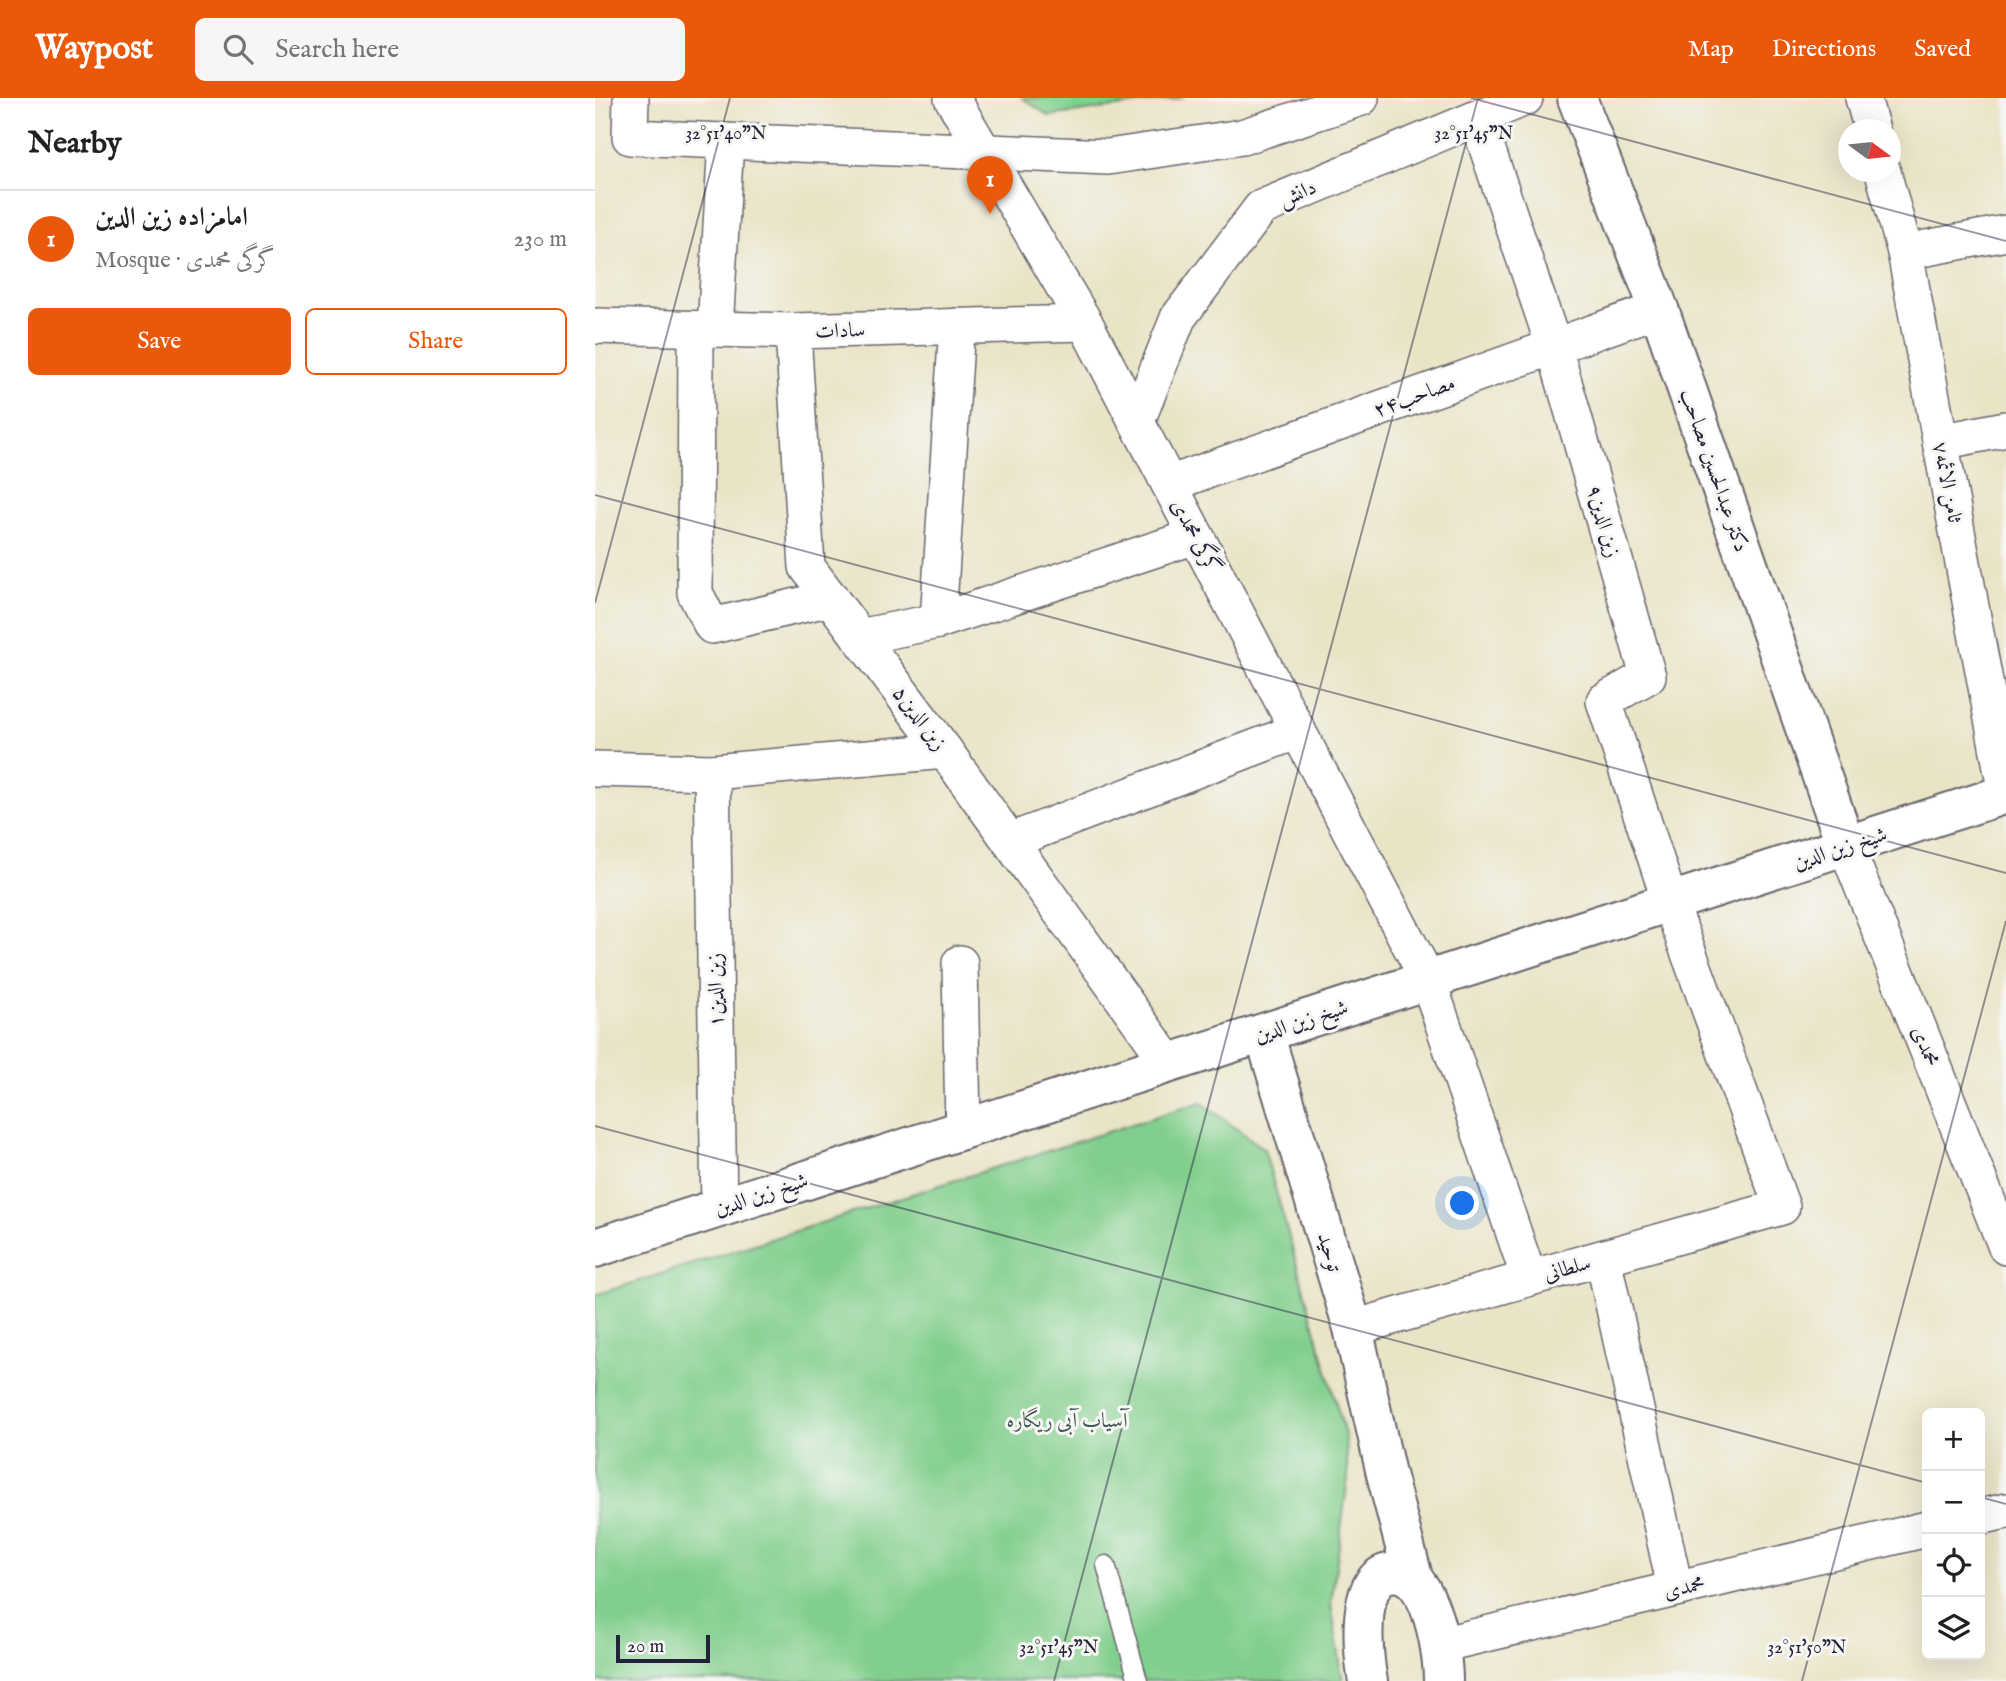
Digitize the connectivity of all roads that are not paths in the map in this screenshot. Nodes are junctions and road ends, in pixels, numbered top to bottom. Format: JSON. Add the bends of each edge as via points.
{"nodes":[{"id":1,"x":631,"y":98,"type":"edge"},
{"id":2,"x":952,"y":98,"type":"edge"},
{"id":3,"x":1361,"y":98,"type":"edge"},
{"id":4,"x":1525,"y":98,"type":"edge"},
{"id":5,"x":1577,"y":98,"type":"edge"},
{"id":6,"x":1863,"y":98,"type":"edge"},
{"id":7,"x":1478,"y":118,"type":"junction"},
{"id":8,"x":1868,"y":119,"type":"edge"},
{"id":9,"x":726,"y":141,"type":"junction"},
{"id":10,"x":984,"y":153,"type":"junction"},
{"id":11,"x":1886,"y":182,"type":"edge"},
{"id":12,"x":2006,"y":233,"type":"edge"},
{"id":13,"x":1905,"y":252,"type":"junction"},
{"id":14,"x":1659,"y":309,"type":"junction"},
{"id":15,"x":1085,"y":323,"type":"junction"},
{"id":16,"x":595,"y":326,"type":"edge"},
{"id":17,"x":957,"y":327,"type":"junction"},
{"id":18,"x":706,"y":329,"type":"junction"},
{"id":19,"x":793,"y":331,"type":"junction"},
{"id":20,"x":1555,"y":347,"type":"junction"},
{"id":21,"x":1137,"y":421,"type":"junction"},
{"id":22,"x":2006,"y":429,"type":"edge"},
{"id":23,"x":1940,"y":442,"type":"junction"},
{"id":24,"x":1169,"y":484,"type":"junction"},
{"id":25,"x":1196,"y":536,"type":"junction"},
{"id":26,"x":831,"y":598,"type":"junction"},
{"id":27,"x":938,"y":621,"type":"junction"},
{"id":28,"x":859,"y":637,"type":"junction"},
{"id":29,"x":1298,"y":731,"type":"junction"},
{"id":30,"x":945,"y":751,"type":"junction"},
{"id":31,"x":595,"y":769,"type":"edge"},
{"id":32,"x":712,"y":772,"type":"junction"},
{"id":33,"x":2006,"y":794,"type":"edge"},
{"id":34,"x":1010,"y":841,"type":"junction"},
{"id":35,"x":1846,"y":846,"type":"junction"},
{"id":36,"x":1669,"y":902,"type":"junction"},
{"id":37,"x":960,"y":963,"type":"dead end"},
{"id":38,"x":1429,"y":980,"type":"junction"},
{"id":39,"x":1264,"y":1033,"type":"junction"},
{"id":40,"x":1169,"y":1063,"type":"junction"},
{"id":41,"x":963,"y":1129,"type":"junction"},
{"id":42,"x":719,"y":1208,"type":"junction"},
{"id":43,"x":2006,"y":1247,"type":"edge"},
{"id":44,"x":595,"y":1248,"type":"edge"},
{"id":45,"x":1603,"y":1258,"type":"junction"},
{"id":46,"x":1529,"y":1278,"type":"junction"},
{"id":47,"x":1353,"y":1328,"type":"junction"},
{"id":48,"x":2006,"y":1511,"type":"edge"},
{"id":49,"x":1985,"y":1516,"type":"edge"},
{"id":50,"x":1922,"y":1530,"type":"edge"},
{"id":51,"x":1106,"y":1564,"type":"dead end"},
{"id":52,"x":1396,"y":1579,"type":"junction"},
{"id":53,"x":1675,"y":1588,"type":"junction"},
{"id":54,"x":1442,"y":1663,"type":"edge"},
{"id":55,"x":1138,"y":1681,"type":"edge"},
{"id":56,"x":1368,"y":1681,"type":"edge"}],
"edges":[{"from":1,"to":9,"type":"street","via":[[630,136]]},
{"from":2,"to":10,"type":"street","name":"گرگی محمدی"},
{"from":3,"to":10,"type":"street","via":[[1243,136],[1108,157]]},
{"from":4,"to":7,"type":"street","name":"دانش"},
{"from":5,"to":14,"type":"street","name":"دکتر عبدالحسین مصاحب"},
{"from":6,"to":8,"type":"street"},
{"from":7,"to":20,"type":"street","name":"زین الدین۹"},
{"from":7,"to":21,"type":"street","name":"دانش","via":[[1261,208],[1178,318]]},
{"from":9,"to":10,"type":"street"},
{"from":9,"to":18,"type":"street"},
{"from":10,"to":15,"type":"street","name":"گرگی محمدی"},
{"from":11,"to":13,"type":"street","name":"ثامن الا‌ئمه۷"},
{"from":12,"to":13,"type":"street"},
{"from":13,"to":23,"type":"street","name":"ثامن الا‌ئمه۷"},
{"from":14,"to":20,"type":"street","name":"مصاحب۲۴"},
{"from":14,"to":35,"type":"street","name":"دکتر عبدالحسین مصاحب"},
{"from":15,"to":17,"type":"street","name":"سادات"},
{"from":15,"to":21,"type":"street","name":"گرگی محمدی"},
{"from":16,"to":18,"type":"street","name":"سادات"},
{"from":17,"to":19,"type":"street","name":"سادات"},
{"from":17,"to":27,"type":"street"},
{"from":18,"to":19,"type":"street","name":"سادات"},
{"from":18,"to":26,"type":"street","via":[[695,593],[712,626]]},
{"from":19,"to":26,"type":"street","name":"زین الدین۵","via":[[807,567]]},
{"from":20,"to":24,"type":"street","name":"مصاحب۲۴"},
{"from":20,"to":36,"type":"street","name":"زین الدین۹","via":[[1649,676],[1604,701]]},
{"from":21,"to":24,"type":"street","name":"گرگی محمدی"},
{"from":22,"to":23,"type":"street"},
{"from":23,"to":33,"type":"street","name":"ثامن الا‌ئمه۷"},
{"from":24,"to":25,"type":"street","name":"گرگی محمدی"},
{"from":25,"to":27,"type":"street"},
{"from":25,"to":29,"type":"street","name":"گرگی محمدی"},
{"from":26,"to":28,"type":"street","name":"زین الدین۵"},
{"from":27,"to":28,"type":"street"},
{"from":28,"to":30,"type":"street","name":"زین الدین۵"},
{"from":29,"to":34,"type":"street"},
{"from":29,"to":38,"type":"street","name":"گرگی محمدی"},
{"from":30,"to":32,"type":"street"},
{"from":30,"to":34,"type":"street","name":"زین الدین۵"},
{"from":31,"to":32,"type":"street"},
{"from":32,"to":42,"type":"street","name":"زین الدین۱"},
{"from":33,"to":35,"type":"street","name":"شیخ زین الدین"},
{"from":34,"to":40,"type":"street","name":"زین الدین۵"},
{"from":35,"to":36,"type":"street","name":"شیخ زین الدین"},
{"from":35,"to":43,"type":"street","name":"محمدی"},
{"from":36,"to":38,"type":"street","name":"شیخ زین الدین"},
{"from":36,"to":45,"type":"street","name":"سلطانی","via":[[1782,1207]]},
{"from":37,"to":41,"type":"street"},
{"from":38,"to":39,"type":"street","name":"شیخ زین الدین"},
{"from":38,"to":46,"type":"street","name":"گرگی محمدی"},
{"from":39,"to":40,"type":"street","name":"شیخ زین الدین"},
{"from":39,"to":47,"type":"street","name":"توحید"},
{"from":40,"to":41,"type":"street","name":"شیخ زین الدین"},
{"from":41,"to":42,"type":"street","name":"شیخ زین الدین"},
{"from":42,"to":44,"type":"street","name":"شیخ زین الدین"},
{"from":45,"to":46,"type":"street","name":"سلطانی"},
{"from":45,"to":53,"type":"street"},
{"from":46,"to":47,"type":"street","name":"سلطانی"},
{"from":47,"to":52,"type":"street","name":"توحید","via":[[1386,1474]]},
{"from":48,"to":49,"type":"street"},
{"from":50,"to":53,"type":"street","name":"محمدی"},
{"from":51,"to":55,"type":"lane"},
{"from":52,"to":54,"type":"street","via":[[1426,1599]]},
{"from":52,"to":56,"type":"street","name":"توحید","via":[[1366,1604]]},
{"from":53,"to":54,"type":"street","name":"محمدی"}]}
